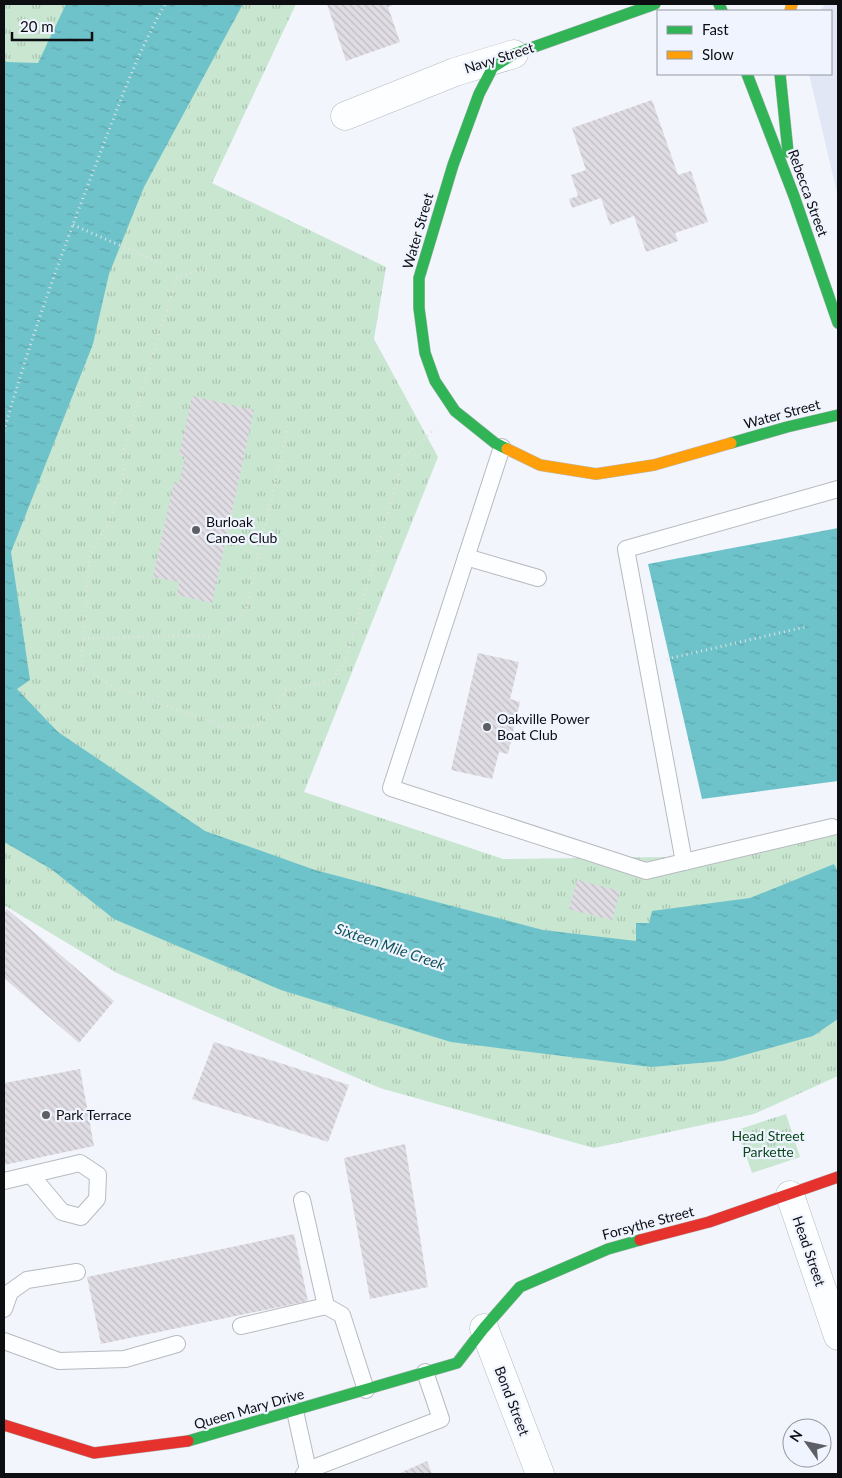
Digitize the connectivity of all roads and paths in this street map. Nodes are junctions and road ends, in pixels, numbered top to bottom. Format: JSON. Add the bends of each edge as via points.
{"nodes":[{"id":1,"x":165,"y":4,"type":"edge"},
{"id":2,"x":655,"y":4,"type":"edge"},
{"id":3,"x":514,"y":54,"type":"junction"},
{"id":4,"x":747,"y":75,"type":"edge"},
{"id":5,"x":780,"y":75,"type":"edge"},
{"id":6,"x":345,"y":116,"type":"dead end"},
{"id":7,"x":794,"y":196,"type":"junction"},
{"id":8,"x":73,"y":225,"type":"junction"},
{"id":9,"x":165,"y":265,"type":"dead end"},
{"id":10,"x":206,"y":269,"type":"dead end"},
{"id":11,"x":838,"y":323,"type":"edge"},
{"id":12,"x":455,"y":411,"type":"junction"},
{"id":13,"x":838,"y":415,"type":"edge"},
{"id":14,"x":289,"y":422,"type":"dead end"},
{"id":15,"x":4,"y":431,"type":"edge"},
{"id":16,"x":502,"y":447,"type":"junction"},
{"id":17,"x":838,"y":489,"type":"edge"},
{"id":18,"x":466,"y":558,"type":"junction"},
{"id":19,"x":538,"y":578,"type":"dead end"},
{"id":20,"x":805,"y":627,"type":"dead end"},
{"id":21,"x":83,"y":638,"type":"junction"},
{"id":22,"x":662,"y":660,"type":"dead end"},
{"id":23,"x":832,"y":827,"type":"dead end"},
{"id":24,"x":684,"y":862,"type":"junction"},
{"id":25,"x":31,"y":1175,"type":"dead end"},
{"id":26,"x":838,"y":1177,"type":"edge"},
{"id":27,"x":4,"y":1181,"type":"edge"},
{"id":28,"x":790,"y":1195,"type":"junction"},
{"id":29,"x":302,"y":1200,"type":"dead end"},
{"id":30,"x":77,"y":1272,"type":"dead end"},
{"id":31,"x":326,"y":1306,"type":"junction"},
{"id":32,"x":4,"y":1309,"type":"edge"},
{"id":33,"x":241,"y":1326,"type":"dead end"},
{"id":34,"x":484,"y":1328,"type":"junction"},
{"id":35,"x":838,"y":1336,"type":"edge"},
{"id":36,"x":4,"y":1341,"type":"edge"},
{"id":37,"x":177,"y":1344,"type":"dead end"},
{"id":38,"x":425,"y":1372,"type":"junction"},
{"id":39,"x":366,"y":1390,"type":"junction"},
{"id":40,"x":295,"y":1411,"type":"junction"},
{"id":41,"x":4,"y":1425,"type":"edge"},
{"id":42,"x":306,"y":1472,"type":"edge"},
{"id":43,"x":540,"y":1474,"type":"edge"}],
"edges":[{"from":1,"to":8,"type":"path","via":[[124,90]]},
{"from":2,"to":3,"type":"street","name":"Navy Street"},
{"from":3,"to":6,"type":"street","name":"Navy Street","via":[[455,72]]},
{"from":3,"to":12,"type":"street","name":"Water Street","via":[[493,67],[479,94],[453,165],[420,278],[419,308],[425,352],[435,381]]},
{"from":4,"to":7,"type":"street","name":"Rebecca Street"},
{"from":5,"to":7,"type":"street"},
{"from":7,"to":11,"type":"street","name":"Rebecca Street"},
{"from":8,"to":9,"type":"path"},
{"from":8,"to":15,"type":"path"},
{"from":10,"to":21,"type":"path","via":[[177,277],[123,452],[124,480],[108,524],[90,553]]},
{"from":12,"to":16,"type":"street","name":"Water Street"},
{"from":12,"to":21,"type":"path","via":[[404,457],[345,662],[332,680],[286,690],[273,710],[255,727],[228,728],[112,686],[81,665]]},
{"from":13,"to":16,"type":"street","name":"Water Street","via":[[654,465],[596,474],[540,465]]},
{"from":14,"to":21,"type":"path","via":[[245,613],[214,636]]},
{"from":16,"to":18,"type":"lane"},
{"from":17,"to":24,"type":"lane","via":[[626,549]]},
{"from":18,"to":19,"type":"lane"},
{"from":18,"to":24,"type":"lane","via":[[391,788],[646,871]]},
{"from":20,"to":22,"type":"path"},
{"from":23,"to":24,"type":"lane"},
{"from":25,"to":27,"type":"lane"},
{"from":26,"to":28,"type":"street","name":"Forsythe Street"},
{"from":28,"to":34,"type":"street","name":"Forsythe Street","via":[[709,1222],[608,1249],[520,1287]]},
{"from":28,"to":35,"type":"street","name":"Head Street"},
{"from":29,"to":31,"type":"lane"},
{"from":30,"to":32,"type":"lane","via":[[27,1280],[10,1292]]},
{"from":31,"to":33,"type":"lane"},
{"from":31,"to":39,"type":"lane","via":[[342,1316]]},
{"from":34,"to":38,"type":"street","name":"Queen Mary Drive","via":[[457,1363]]},
{"from":34,"to":43,"type":"street","name":"Bond Street"},
{"from":36,"to":37,"type":"lane","via":[[59,1361],[125,1359]]},
{"from":38,"to":39,"type":"street","name":"Queen Mary Drive"},
{"from":38,"to":42,"type":"lane","via":[[440,1419]]},
{"from":39,"to":40,"type":"street","name":"Queen Mary Drive"},
{"from":40,"to":41,"type":"street","name":"Queen Mary Drive","via":[[196,1440],[94,1453]]},
{"from":40,"to":42,"type":"lane"}]}
